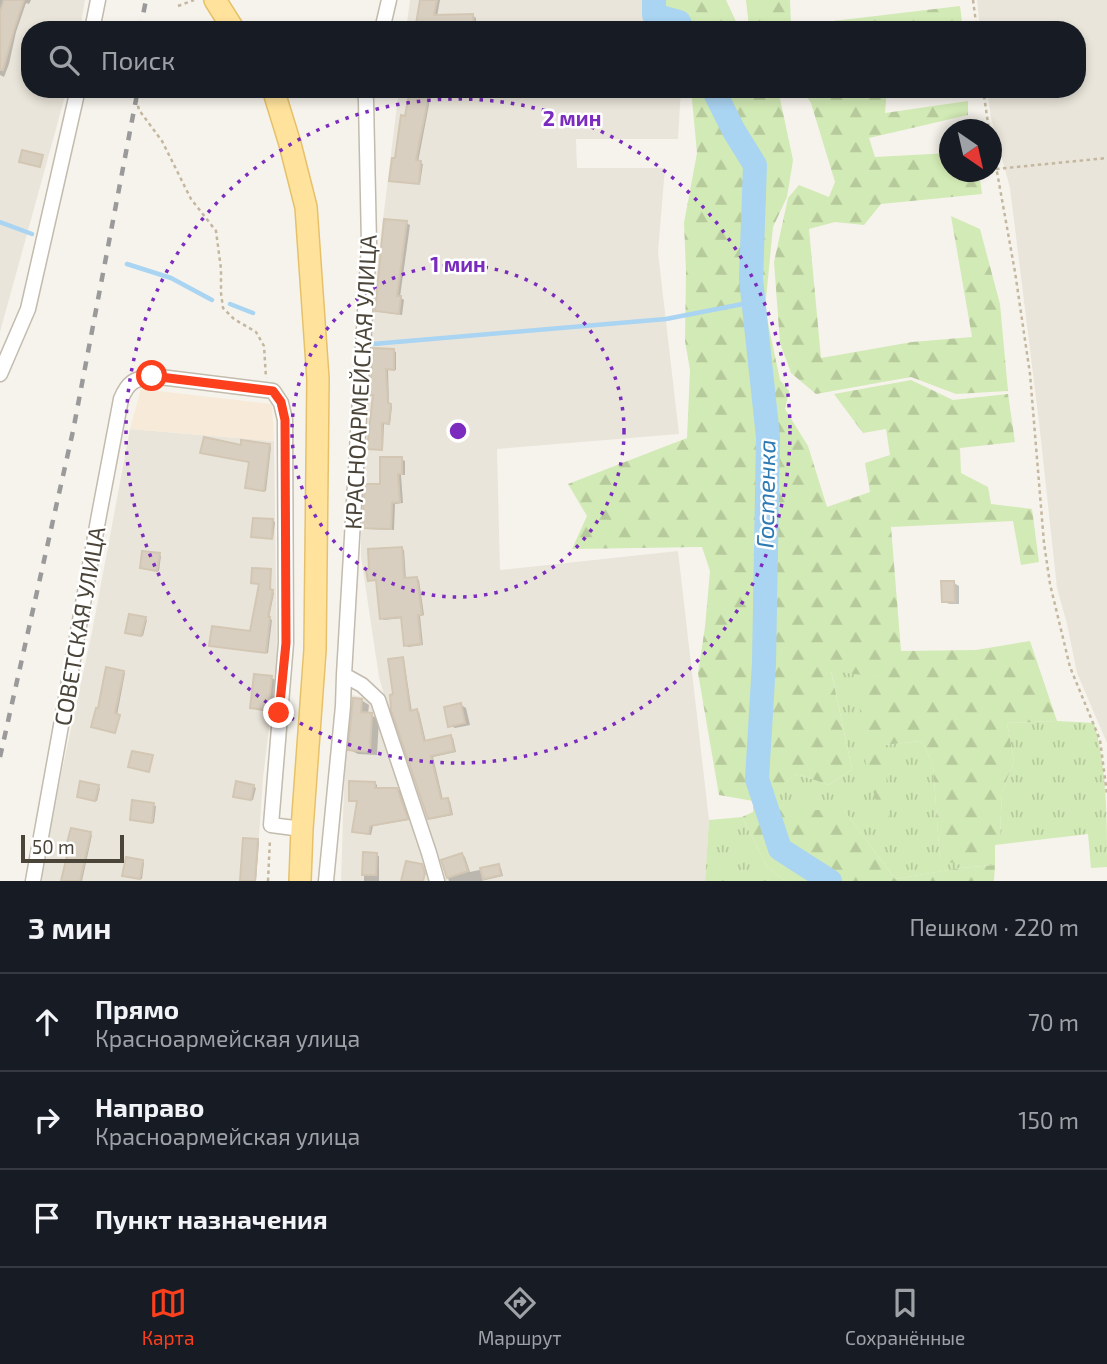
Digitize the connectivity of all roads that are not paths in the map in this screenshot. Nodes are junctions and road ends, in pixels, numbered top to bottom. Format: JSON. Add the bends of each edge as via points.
{"nodes":[{"id":1,"x":97,"y":0,"type":"edge"},
{"id":2,"x":215,"y":0,"type":"edge"},
{"id":3,"x":230,"y":0,"type":"edge"},
{"id":4,"x":389,"y":0,"type":"edge"},
{"id":5,"x":94,"y":21,"type":"edge"},
{"id":6,"x":228,"y":21,"type":"edge"},
{"id":7,"x":241,"y":21,"type":"edge"},
{"id":8,"x":384,"y":21,"type":"edge"},
{"id":9,"x":76,"y":98,"type":"edge"},
{"id":10,"x":265,"y":98,"type":"edge"},
{"id":11,"x":276,"y":98,"type":"edge"},
{"id":12,"x":366,"y":98,"type":"edge"},
{"id":13,"x":311,"y":277,"type":"junction"},
{"id":14,"x":0,"y":374,"type":"edge"},
{"id":15,"x":344,"y":675,"type":"junction"},
{"id":16,"x":302,"y":829,"type":"junction"},
{"id":17,"x":33,"y":881,"type":"edge"},
{"id":18,"x":300,"y":881,"type":"edge"},
{"id":19,"x":326,"y":881,"type":"edge"},
{"id":20,"x":437,"y":881,"type":"edge"}],
"edges":[{"from":1,"to":5,"type":"street"},
{"from":2,"to":6,"type":"main road"},
{"from":3,"to":7,"type":"main road"},
{"from":4,"to":8,"type":"street"},
{"from":9,"to":14,"type":"street","via":[[28,309]]},
{"from":10,"to":13,"type":"main road","name":"КРАСНОАРМЕЙСКАЯ УЛИЦА","via":[[289,170]]},
{"from":11,"to":13,"type":"main road","name":"КРАСНОАРМЕЙСКАЯ УЛИЦА","via":[[306,207]]},
{"from":12,"to":15,"type":"street","name":"КРАСНОАРМЕЙСКАЯ УЛИЦА","via":[[369,244]]},
{"from":13,"to":16,"type":"main road","name":"КРАСНОАРМЕЙСКАЯ УЛИЦА","via":[[318,379],[315,636]]},
{"from":15,"to":19,"type":"street","name":"КРАСНОАРМЕЙСКАЯ УЛИЦА"},
{"from":15,"to":20,"type":"street","via":[[378,700]]},
{"from":16,"to":17,"type":"street","name":"СОВЕТСКАЯ УЛИЦА","via":[[271,825],[286,643],[285,420],[281,402],[273,391],[138,378],[126,387],[121,399]]},
{"from":16,"to":18,"type":"main road","name":"КРАСНОАРМЕЙСКАЯ УЛИЦА"}]}
